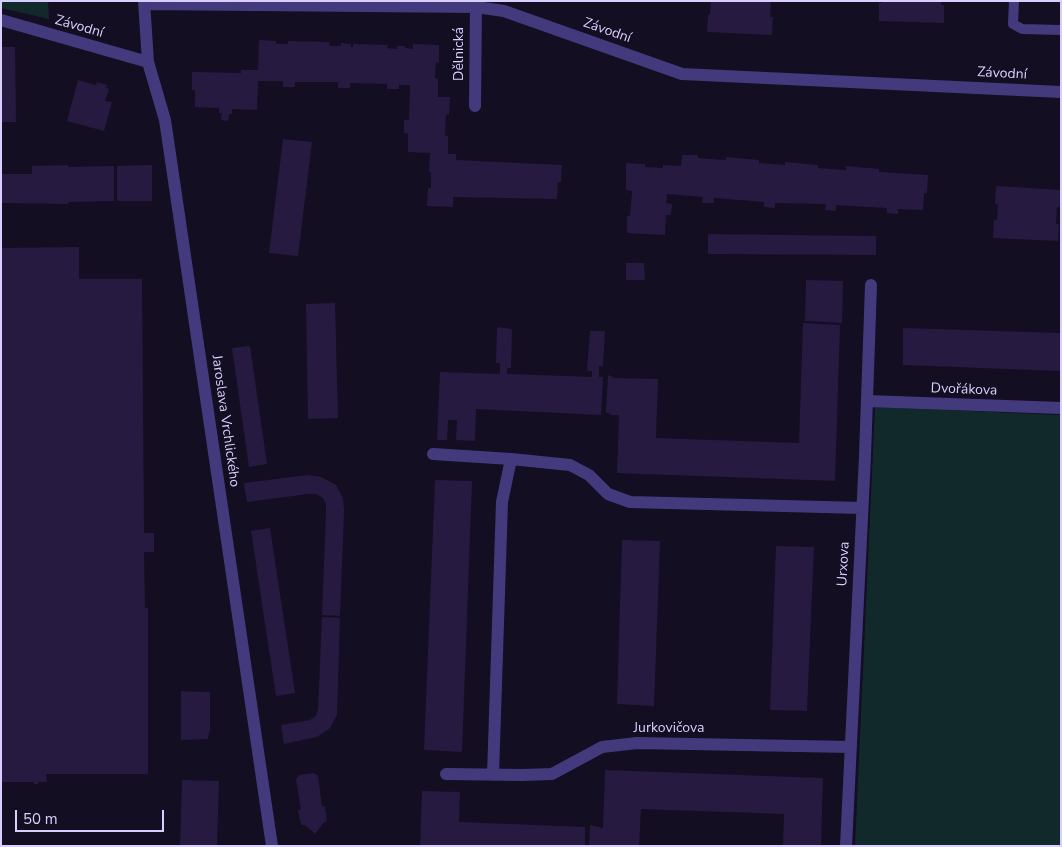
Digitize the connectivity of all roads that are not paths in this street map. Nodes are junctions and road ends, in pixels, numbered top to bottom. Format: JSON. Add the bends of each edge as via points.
{"nodes":[{"id":1,"x":1014,"y":1,"type":"edge"},
{"id":2,"x":144,"y":3,"type":"edge"},
{"id":3,"x":476,"y":4,"type":"edge"},
{"id":4,"x":1,"y":20,"type":"edge"},
{"id":5,"x":1061,"y":30,"type":"edge"},
{"id":6,"x":148,"y":62,"type":"junction"},
{"id":7,"x":1061,"y":92,"type":"edge"},
{"id":8,"x":475,"y":106,"type":"dead end"},
{"id":9,"x":872,"y":285,"type":"dead end"},
{"id":10,"x":867,"y":401,"type":"junction"},
{"id":11,"x":1061,"y":408,"type":"edge"},
{"id":12,"x":433,"y":454,"type":"dead end"},
{"id":13,"x":511,"y":459,"type":"junction"},
{"id":14,"x":862,"y":508,"type":"junction"},
{"id":15,"x":851,"y":747,"type":"junction"},
{"id":16,"x":446,"y":774,"type":"dead end"},
{"id":17,"x":494,"y":775,"type":"junction"},
{"id":18,"x":272,"y":846,"type":"edge"},
{"id":19,"x":846,"y":846,"type":"edge"}],
"edges":[{"from":1,"to":5,"type":"lane","via":[[1013,24],[1022,29]]},
{"from":2,"to":3,"type":"street","name":"Závodní"},
{"from":2,"to":6,"type":"street","name":"Jaroslava Vrchlického"},
{"from":3,"to":7,"type":"street","name":"Závodní","via":[[682,74]]},
{"from":3,"to":8,"type":"street","name":"Dělnická"},
{"from":4,"to":6,"type":"street","name":"Závodní"},
{"from":6,"to":18,"type":"street","name":"Jaroslava Vrchlického","via":[[165,120]]},
{"from":9,"to":10,"type":"street","name":"Urxova"},
{"from":10,"to":11,"type":"street","name":"Dvořákova"},
{"from":10,"to":14,"type":"street","name":"Urxova"},
{"from":12,"to":13,"type":"street"},
{"from":13,"to":14,"type":"street","via":[[570,465],[588,475],[608,494],[630,502]]},
{"from":13,"to":17,"type":"street","via":[[502,502]]},
{"from":14,"to":15,"type":"street","name":"Urxova"},
{"from":15,"to":17,"type":"street","name":"Jurkovičova","via":[[637,742],[602,747],[552,774]]},
{"from":15,"to":19,"type":"street","name":"Urxova"},
{"from":16,"to":17,"type":"street","name":"Jurkovičova"}]}
